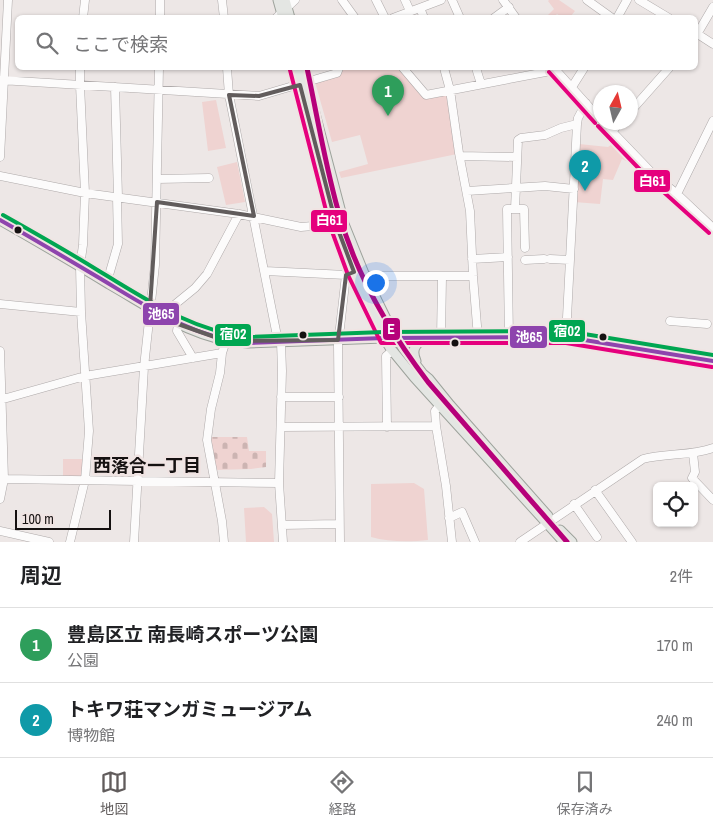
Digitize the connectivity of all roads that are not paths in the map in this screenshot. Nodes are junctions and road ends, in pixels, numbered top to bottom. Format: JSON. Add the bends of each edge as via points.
{"nodes":[{"id":1,"x":8,"y":0,"type":"edge"},
{"id":2,"x":85,"y":0,"type":"edge"},
{"id":3,"x":160,"y":0,"type":"edge"},
{"id":4,"x":222,"y":0,"type":"edge"},
{"id":5,"x":278,"y":0,"type":"edge"},
{"id":6,"x":295,"y":0,"type":"edge"},
{"id":7,"x":342,"y":0,"type":"edge"},
{"id":8,"x":376,"y":0,"type":"edge"},
{"id":9,"x":405,"y":0,"type":"edge"},
{"id":10,"x":441,"y":0,"type":"edge"},
{"id":11,"x":452,"y":0,"type":"edge"},
{"id":12,"x":503,"y":0,"type":"edge"},
{"id":13,"x":587,"y":0,"type":"edge"},
{"id":14,"x":628,"y":0,"type":"edge"},
{"id":15,"x":639,"y":0,"type":"edge"},
{"id":16,"x":509,"y":7,"type":"junction"},
{"id":17,"x":713,"y":7,"type":"edge"},
{"id":18,"x":420,"y":8,"type":"junction"},
{"id":19,"x":410,"y":11,"type":"junction"},
{"id":20,"x":284,"y":12,"type":"edge"},
{"id":21,"x":83,"y":15,"type":"edge"},
{"id":22,"x":160,"y":15,"type":"edge"},
{"id":23,"x":224,"y":15,"type":"edge"},
{"id":24,"x":353,"y":15,"type":"edge"},
{"id":25,"x":384,"y":15,"type":"edge"},
{"id":26,"x":400,"y":15,"type":"edge"},
{"id":27,"x":423,"y":15,"type":"edge"},
{"id":28,"x":459,"y":15,"type":"edge"},
{"id":29,"x":498,"y":15,"type":"edge"},
{"id":30,"x":514,"y":15,"type":"edge"},
{"id":31,"x":608,"y":15,"type":"edge"},
{"id":32,"x":619,"y":15,"type":"edge"},
{"id":33,"x":664,"y":15,"type":"edge"},
{"id":34,"x":698,"y":31,"type":"edge"},
{"id":35,"x":698,"y":35,"type":"edge"},
{"id":36,"x":713,"y":44,"type":"edge"},
{"id":37,"x":80,"y":70,"type":"edge"},
{"id":38,"x":159,"y":70,"type":"edge"},
{"id":39,"x":227,"y":70,"type":"edge"},
{"id":40,"x":297,"y":70,"type":"edge"},
{"id":41,"x":303,"y":70,"type":"edge"},
{"id":42,"x":338,"y":70,"type":"edge"},
{"id":43,"x":405,"y":70,"type":"edge"},
{"id":44,"x":445,"y":70,"type":"edge"},
{"id":45,"x":477,"y":70,"type":"edge"},
{"id":46,"x":550,"y":70,"type":"edge"},
{"id":47,"x":556,"y":70,"type":"edge"},
{"id":48,"x":583,"y":70,"type":"edge"},
{"id":49,"x":667,"y":70,"type":"edge"},
{"id":50,"x":2,"y":80,"type":"edge"},
{"id":51,"x":304,"y":84,"type":"junction"},
{"id":52,"x":481,"y":84,"type":"junction"},
{"id":53,"x":80,"y":85,"type":"junction"},
{"id":54,"x":572,"y":87,"type":"junction"},
{"id":55,"x":115,"y":88,"type":"junction"},
{"id":56,"x":159,"y":90,"type":"junction"},
{"id":57,"x":450,"y":90,"type":"junction"},
{"id":58,"x":229,"y":95,"type":"junction"},
{"id":59,"x":638,"y":103,"type":"edge"},
{"id":60,"x":586,"y":104,"type":"junction"},
{"id":61,"x":593,"y":112,"type":"edge"},
{"id":62,"x":713,"y":121,"type":"edge"},
{"id":63,"x":577,"y":124,"type":"junction"},
{"id":64,"x":612,"y":132,"type":"edge"},
{"id":65,"x":460,"y":156,"type":"junction"},
{"id":66,"x":0,"y":157,"type":"edge"},
{"id":67,"x":517,"y":157,"type":"junction"},
{"id":68,"x":0,"y":176,"type":"edge"},
{"id":69,"x":209,"y":178,"type":"dead end"},
{"id":70,"x":157,"y":179,"type":"junction"},
{"id":71,"x":515,"y":189,"type":"junction"},
{"id":72,"x":574,"y":189,"type":"junction"},
{"id":73,"x":467,"y":192,"type":"junction"},
{"id":74,"x":85,"y":193,"type":"junction"},
{"id":75,"x":677,"y":194,"type":"junction"},
{"id":76,"x":117,"y":197,"type":"junction"},
{"id":77,"x":157,"y":202,"type":"junction"},
{"id":78,"x":515,"y":208,"type":"junction"},
{"id":79,"x":239,"y":214,"type":"junction"},
{"id":80,"x":254,"y":216,"type":"junction"},
{"id":81,"x":0,"y":220,"type":"edge"},
{"id":82,"x":336,"y":224,"type":"junction"},
{"id":83,"x":713,"y":228,"type":"edge"},
{"id":84,"x":524,"y":248,"type":"dead end"},
{"id":85,"x":508,"y":257,"type":"junction"},
{"id":86,"x":472,"y":259,"type":"junction"},
{"id":87,"x":525,"y":260,"type":"dead end"},
{"id":88,"x":570,"y":260,"type":"junction"},
{"id":89,"x":80,"y":266,"type":"junction"},
{"id":90,"x":265,"y":271,"type":"junction"},
{"id":91,"x":350,"y":273,"type":"junction"},
{"id":92,"x":365,"y":276,"type":"junction"},
{"id":93,"x":473,"y":276,"type":"junction"},
{"id":94,"x":442,"y":277,"type":"junction"},
{"id":95,"x":107,"y":282,"type":"junction"},
{"id":96,"x":0,"y":304,"type":"edge"},
{"id":97,"x":150,"y":307,"type":"junction"},
{"id":98,"x":81,"y":312,"type":"junction"},
{"id":99,"x":162,"y":315,"type":"junction"},
{"id":100,"x":670,"y":321,"type":"dead end"},
{"id":101,"x":178,"y":324,"type":"junction"},
{"id":102,"x":707,"y":324,"type":"dead end"},
{"id":103,"x":566,"y":337,"type":"junction"},
{"id":104,"x":384,"y":338,"type":"junction"},
{"id":105,"x":396,"y":338,"type":"junction"},
{"id":106,"x":429,"y":338,"type":"junction"},
{"id":107,"x":441,"y":338,"type":"junction"},
{"id":108,"x":478,"y":338,"type":"junction"},
{"id":109,"x":509,"y":338,"type":"junction"},
{"id":110,"x":338,"y":340,"type":"junction"},
{"id":111,"x":226,"y":341,"type":"junction"},
{"id":112,"x":281,"y":342,"type":"junction"},
{"id":113,"x":392,"y":350,"type":"junction"},
{"id":114,"x":0,"y":351,"type":"edge"},
{"id":115,"x":222,"y":353,"type":"junction"},
{"id":116,"x":193,"y":358,"type":"junction"},
{"id":117,"x":713,"y":361,"type":"edge"},
{"id":118,"x":144,"y":367,"type":"junction"},
{"id":119,"x":423,"y":374,"type":"junction"},
{"id":120,"x":85,"y":376,"type":"junction"},
{"id":121,"x":282,"y":397,"type":"junction"},
{"id":122,"x":339,"y":397,"type":"junction"},
{"id":123,"x":1,"y":400,"type":"edge"},
{"id":124,"x":440,"y":406,"type":"junction"},
{"id":125,"x":339,"y":426,"type":"junction"},
{"id":126,"x":436,"y":426,"type":"junction"},
{"id":127,"x":281,"y":427,"type":"junction"},
{"id":128,"x":387,"y":427,"type":"junction"},
{"id":129,"x":2,"y":439,"type":"edge"},
{"id":130,"x":712,"y":450,"type":"edge"},
{"id":131,"x":693,"y":453,"type":"junction"},
{"id":132,"x":2,"y":467,"type":"edge"},
{"id":133,"x":4,"y":479,"type":"junction"},
{"id":134,"x":85,"y":480,"type":"junction"},
{"id":135,"x":138,"y":481,"type":"junction"},
{"id":136,"x":214,"y":482,"type":"junction"},
{"id":137,"x":279,"y":483,"type":"junction"},
{"id":138,"x":595,"y":490,"type":"junction"},
{"id":139,"x":0,"y":499,"type":"edge"},
{"id":140,"x":713,"y":500,"type":"edge"},
{"id":141,"x":574,"y":504,"type":"junction"},
{"id":142,"x":449,"y":518,"type":"junction"},
{"id":143,"x":550,"y":523,"type":"junction"},
{"id":144,"x":340,"y":524,"type":"junction"},
{"id":145,"x":282,"y":525,"type":"junction"},
{"id":146,"x":0,"y":531,"type":"edge"},
{"id":147,"x":597,"y":537,"type":"dead end"},
{"id":148,"x":49,"y":542,"type":"edge"},
{"id":149,"x":70,"y":542,"type":"edge"},
{"id":150,"x":134,"y":542,"type":"edge"},
{"id":151,"x":224,"y":542,"type":"edge"},
{"id":152,"x":283,"y":542,"type":"edge"},
{"id":153,"x":340,"y":542,"type":"edge"},
{"id":154,"x":452,"y":542,"type":"edge"},
{"id":155,"x":475,"y":542,"type":"edge"},
{"id":156,"x":520,"y":542,"type":"edge"},
{"id":157,"x":564,"y":542,"type":"edge"},
{"id":158,"x":572,"y":542,"type":"edge"},
{"id":159,"x":632,"y":542,"type":"edge"}],
"edges":[{"from":1,"to":50,"type":"street"},
{"from":2,"to":21,"type":"street"},
{"from":3,"to":22,"type":"street"},
{"from":4,"to":23,"type":"street"},
{"from":5,"to":20,"type":"main road"},
{"from":6,"to":20,"type":"street"},
{"from":7,"to":24,"type":"street"},
{"from":8,"to":25,"type":"street"},
{"from":9,"to":19,"type":"street"},
{"from":10,"to":18,"type":"street"},
{"from":11,"to":28,"type":"street"},
{"from":12,"to":16,"type":"street"},
{"from":13,"to":31,"type":"street"},
{"from":14,"to":32,"type":"street"},
{"from":15,"to":33,"type":"street"},
{"from":16,"to":29,"type":"street"},
{"from":16,"to":30,"type":"street"},
{"from":17,"to":34,"type":"street"},
{"from":18,"to":19,"type":"street"},
{"from":18,"to":27,"type":"street"},
{"from":19,"to":26,"type":"street"},
{"from":35,"to":36,"type":"street"},
{"from":37,"to":53,"type":"street"},
{"from":38,"to":56,"type":"street"},
{"from":39,"to":58,"type":"street"},
{"from":40,"to":51,"type":"main road"},
{"from":41,"to":51,"type":"main road"},
{"from":42,"to":51,"type":"street"},
{"from":43,"to":57,"type":"street","via":[[426,95]]},
{"from":44,"to":57,"type":"street"},
{"from":45,"to":52,"type":"street"},
{"from":46,"to":52,"type":"street"},
{"from":47,"to":54,"type":"street"},
{"from":48,"to":54,"type":"street"},
{"from":49,"to":59,"type":"street"},
{"from":50,"to":53,"type":"street"},
{"from":50,"to":66,"type":"street"},
{"from":51,"to":58,"type":"street","via":[[259,96]]},
{"from":51,"to":82,"type":"main road"},
{"from":51,"to":92,"type":"main road","via":[[344,224]]},
{"from":52,"to":57,"type":"street"},
{"from":53,"to":55,"type":"street"},
{"from":53,"to":74,"type":"street"},
{"from":54,"to":60,"type":"street"},
{"from":55,"to":56,"type":"street"},
{"from":55,"to":76,"type":"street"},
{"from":56,"to":58,"type":"street"},
{"from":56,"to":70,"type":"street"},
{"from":57,"to":65,"type":"street"},
{"from":58,"to":80,"type":"street"},
{"from":60,"to":61,"type":"street"},
{"from":60,"to":63,"type":"street"},
{"from":62,"to":75,"type":"street"},
{"from":63,"to":67,"type":"street","via":[[545,135],[521,138],[518,140]]},
{"from":63,"to":72,"type":"street"},
{"from":64,"to":75,"type":"street"},
{"from":65,"to":67,"type":"street"},
{"from":65,"to":73,"type":"street"},
{"from":67,"to":71,"type":"street"},
{"from":68,"to":74,"type":"street"},
{"from":69,"to":70,"type":"street"},
{"from":70,"to":77,"type":"street"},
{"from":71,"to":72,"type":"street","via":[[545,186]]},
{"from":71,"to":73,"type":"street"},
{"from":71,"to":78,"type":"street"},
{"from":72,"to":88,"type":"street"},
{"from":73,"to":86,"type":"street"},
{"from":74,"to":76,"type":"street"},
{"from":74,"to":89,"type":"street"},
{"from":75,"to":83,"type":"street"},
{"from":76,"to":77,"type":"street"},
{"from":76,"to":95,"type":"street","via":[[118,244]]},
{"from":77,"to":79,"type":"street"},
{"from":77,"to":97,"type":"street"},
{"from":78,"to":84,"type":"street","via":[[524,209]]},
{"from":78,"to":85,"type":"street","via":[[507,208]]},
{"from":79,"to":80,"type":"street"},
{"from":79,"to":99,"type":"street","via":[[207,274]]},
{"from":80,"to":82,"type":"street","via":[[301,227]]},
{"from":80,"to":90,"type":"street"},
{"from":81,"to":89,"type":"main road"},
{"from":82,"to":91,"type":"main road"},
{"from":85,"to":86,"type":"street"},
{"from":85,"to":109,"type":"street"},
{"from":86,"to":93,"type":"street"},
{"from":87,"to":88,"type":"street"},
{"from":88,"to":103,"type":"street"},
{"from":89,"to":95,"type":"main road"},
{"from":89,"to":98,"type":"street"},
{"from":90,"to":91,"type":"street"},
{"from":90,"to":112,"type":"street","via":[[277,336]]},
{"from":91,"to":104,"type":"main road"},
{"from":91,"to":110,"type":"street"},
{"from":92,"to":94,"type":"street"},
{"from":92,"to":105,"type":"main road"},
{"from":93,"to":94,"type":"street"},
{"from":93,"to":108,"type":"street"},
{"from":94,"to":107,"type":"street"},
{"from":95,"to":97,"type":"main road"},
{"from":96,"to":98,"type":"street"},
{"from":97,"to":99,"type":"main road"},
{"from":97,"to":118,"type":"street"},
{"from":98,"to":120,"type":"street"},
{"from":99,"to":101,"type":"main road"},
{"from":100,"to":102,"type":"street"},
{"from":101,"to":111,"type":"main road"},
{"from":101,"to":116,"type":"street","via":[[177,331]]},
{"from":103,"to":109,"type":"main road"},
{"from":103,"to":117,"type":"main road"},
{"from":104,"to":105,"type":"main road"},
{"from":104,"to":110,"type":"main road"},
{"from":104,"to":113,"type":"main road"},
{"from":105,"to":106,"type":"main road"},
{"from":105,"to":119,"type":"main road"},
{"from":106,"to":107,"type":"main road"},
{"from":106,"to":119,"type":"main road","via":[[418,342],[413,351]]},
{"from":107,"to":108,"type":"main road"},
{"from":108,"to":109,"type":"main road"},
{"from":110,"to":112,"type":"main road"},
{"from":110,"to":122,"type":"street"},
{"from":111,"to":112,"type":"main road"},
{"from":111,"to":115,"type":"street"},
{"from":112,"to":121,"type":"street"},
{"from":113,"to":124,"type":"main road"},
{"from":113,"to":128,"type":"street","via":[[386,356]]},
{"from":114,"to":123,"type":"street"},
{"from":115,"to":116,"type":"street"},
{"from":115,"to":136,"type":"street","via":[[207,427]]},
{"from":116,"to":118,"type":"street"},
{"from":118,"to":120,"type":"street"},
{"from":118,"to":135,"type":"street"},
{"from":119,"to":143,"type":"main road"},
{"from":120,"to":123,"type":"street"},
{"from":120,"to":134,"type":"street","via":[[89,431]]},
{"from":121,"to":122,"type":"street"},
{"from":121,"to":127,"type":"street"},
{"from":122,"to":125,"type":"street"},
{"from":123,"to":129,"type":"street"},
{"from":124,"to":126,"type":"street","via":[[435,412]]},
{"from":124,"to":143,"type":"main road"},
{"from":125,"to":127,"type":"street"},
{"from":125,"to":128,"type":"street"},
{"from":125,"to":144,"type":"street"},
{"from":126,"to":128,"type":"street"},
{"from":126,"to":142,"type":"street"},
{"from":127,"to":137,"type":"street"},
{"from":129,"to":132,"type":"street"},
{"from":130,"to":131,"type":"street"},
{"from":131,"to":138,"type":"street","via":[[643,459]]},
{"from":131,"to":140,"type":"street","via":[[695,472],[692,478]]},
{"from":132,"to":133,"type":"street"},
{"from":133,"to":134,"type":"street"},
{"from":133,"to":139,"type":"street"},
{"from":134,"to":135,"type":"street"},
{"from":134,"to":149,"type":"street"},
{"from":135,"to":136,"type":"street"},
{"from":135,"to":150,"type":"street"},
{"from":136,"to":137,"type":"street"},
{"from":136,"to":151,"type":"street"},
{"from":137,"to":145,"type":"street"},
{"from":138,"to":141,"type":"street"},
{"from":138,"to":159,"type":"street"},
{"from":141,"to":143,"type":"street"},
{"from":141,"to":147,"type":"street"},
{"from":142,"to":154,"type":"street"},
{"from":142,"to":155,"type":"street","via":[[462,512]]},
{"from":143,"to":156,"type":"street"},
{"from":143,"to":157,"type":"main road"},
{"from":143,"to":158,"type":"main road"},
{"from":144,"to":145,"type":"street"},
{"from":144,"to":153,"type":"street"},
{"from":145,"to":152,"type":"street"},
{"from":146,"to":148,"type":"street"}]}
